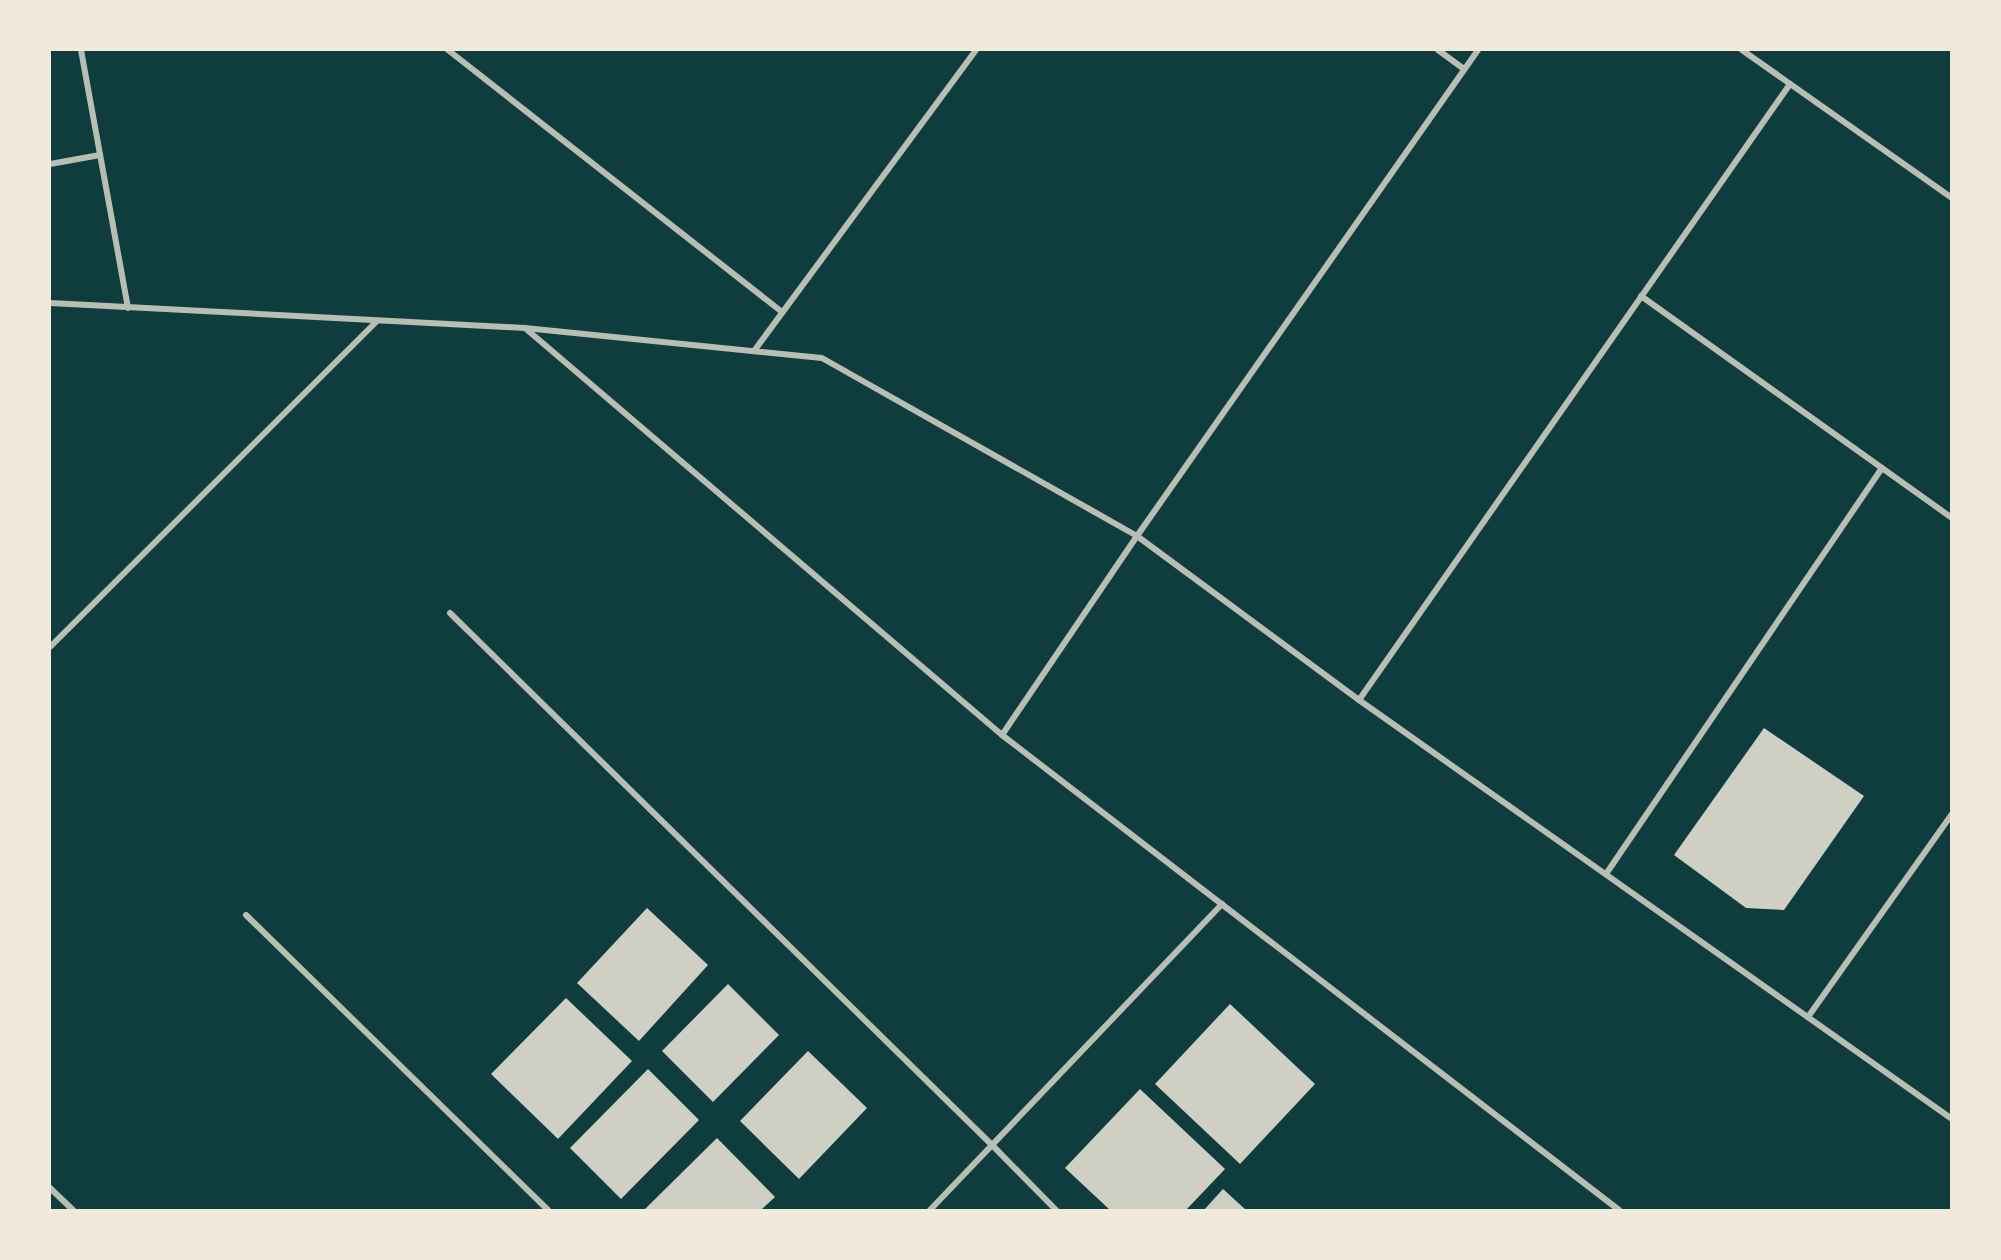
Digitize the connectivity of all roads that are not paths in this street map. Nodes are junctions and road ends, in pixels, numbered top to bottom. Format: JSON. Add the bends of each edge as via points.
{"nodes":[{"id":1,"x":81,"y":50,"type":"edge"},
{"id":2,"x":448,"y":50,"type":"edge"},
{"id":3,"x":976,"y":50,"type":"edge"},
{"id":4,"x":1438,"y":50,"type":"edge"},
{"id":5,"x":1478,"y":50,"type":"edge"},
{"id":6,"x":1742,"y":50,"type":"edge"},
{"id":7,"x":1464,"y":69,"type":"junction"},
{"id":8,"x":1790,"y":84,"type":"junction"},
{"id":9,"x":100,"y":155,"type":"junction"},
{"id":10,"x":50,"y":164,"type":"edge"},
{"id":11,"x":1952,"y":198,"type":"edge"},
{"id":12,"x":1641,"y":296,"type":"junction"},
{"id":13,"x":50,"y":303,"type":"edge"},
{"id":14,"x":128,"y":308,"type":"junction"},
{"id":15,"x":782,"y":312,"type":"junction"},
{"id":16,"x":376,"y":322,"type":"junction"},
{"id":17,"x":525,"y":328,"type":"junction"},
{"id":18,"x":754,"y":351,"type":"junction"},
{"id":19,"x":1882,"y":468,"type":"junction"},
{"id":20,"x":1952,"y":518,"type":"edge"},
{"id":21,"x":1137,"y":536,"type":"junction"},
{"id":22,"x":450,"y":613,"type":"dead end"},
{"id":23,"x":50,"y":647,"type":"edge"},
{"id":24,"x":1359,"y":700,"type":"junction"},
{"id":25,"x":1002,"y":735,"type":"junction"},
{"id":26,"x":1952,"y":814,"type":"edge"},
{"id":27,"x":1606,"y":874,"type":"junction"},
{"id":28,"x":1222,"y":904,"type":"junction"},
{"id":29,"x":246,"y":915,"type":"dead end"},
{"id":30,"x":1808,"y":1017,"type":"junction"},
{"id":31,"x":1952,"y":1119,"type":"edge"},
{"id":32,"x":992,"y":1145,"type":"junction"},
{"id":33,"x":50,"y":1188,"type":"edge"},
{"id":34,"x":73,"y":1210,"type":"edge"},
{"id":35,"x":548,"y":1210,"type":"edge"},
{"id":36,"x":930,"y":1210,"type":"edge"},
{"id":37,"x":1056,"y":1210,"type":"edge"},
{"id":38,"x":1620,"y":1210,"type":"edge"}],
"edges":[{"from":1,"to":9,"type":"street"},
{"from":2,"to":15,"type":"street"},
{"from":3,"to":15,"type":"street"},
{"from":4,"to":7,"type":"street"},
{"from":5,"to":7,"type":"street"},
{"from":6,"to":8,"type":"street"},
{"from":7,"to":21,"type":"street"},
{"from":8,"to":11,"type":"street"},
{"from":8,"to":12,"type":"street"},
{"from":9,"to":10,"type":"street"},
{"from":9,"to":14,"type":"street"},
{"from":12,"to":19,"type":"street"},
{"from":12,"to":24,"type":"street"},
{"from":13,"to":14,"type":"street"},
{"from":14,"to":16,"type":"street"},
{"from":15,"to":18,"type":"street"},
{"from":16,"to":17,"type":"street"},
{"from":16,"to":23,"type":"street"},
{"from":17,"to":18,"type":"street"},
{"from":17,"to":25,"type":"street"},
{"from":18,"to":21,"type":"street","via":[[822,358]]},
{"from":19,"to":20,"type":"street"},
{"from":19,"to":27,"type":"street"},
{"from":21,"to":24,"type":"street"},
{"from":21,"to":25,"type":"street"},
{"from":22,"to":32,"type":"street"},
{"from":24,"to":27,"type":"street"},
{"from":25,"to":28,"type":"street"},
{"from":26,"to":30,"type":"street"},
{"from":27,"to":30,"type":"street"},
{"from":28,"to":32,"type":"street"},
{"from":28,"to":38,"type":"street"},
{"from":29,"to":35,"type":"street"},
{"from":30,"to":31,"type":"street"},
{"from":32,"to":36,"type":"street"},
{"from":32,"to":37,"type":"street"},
{"from":33,"to":34,"type":"street"}]}
